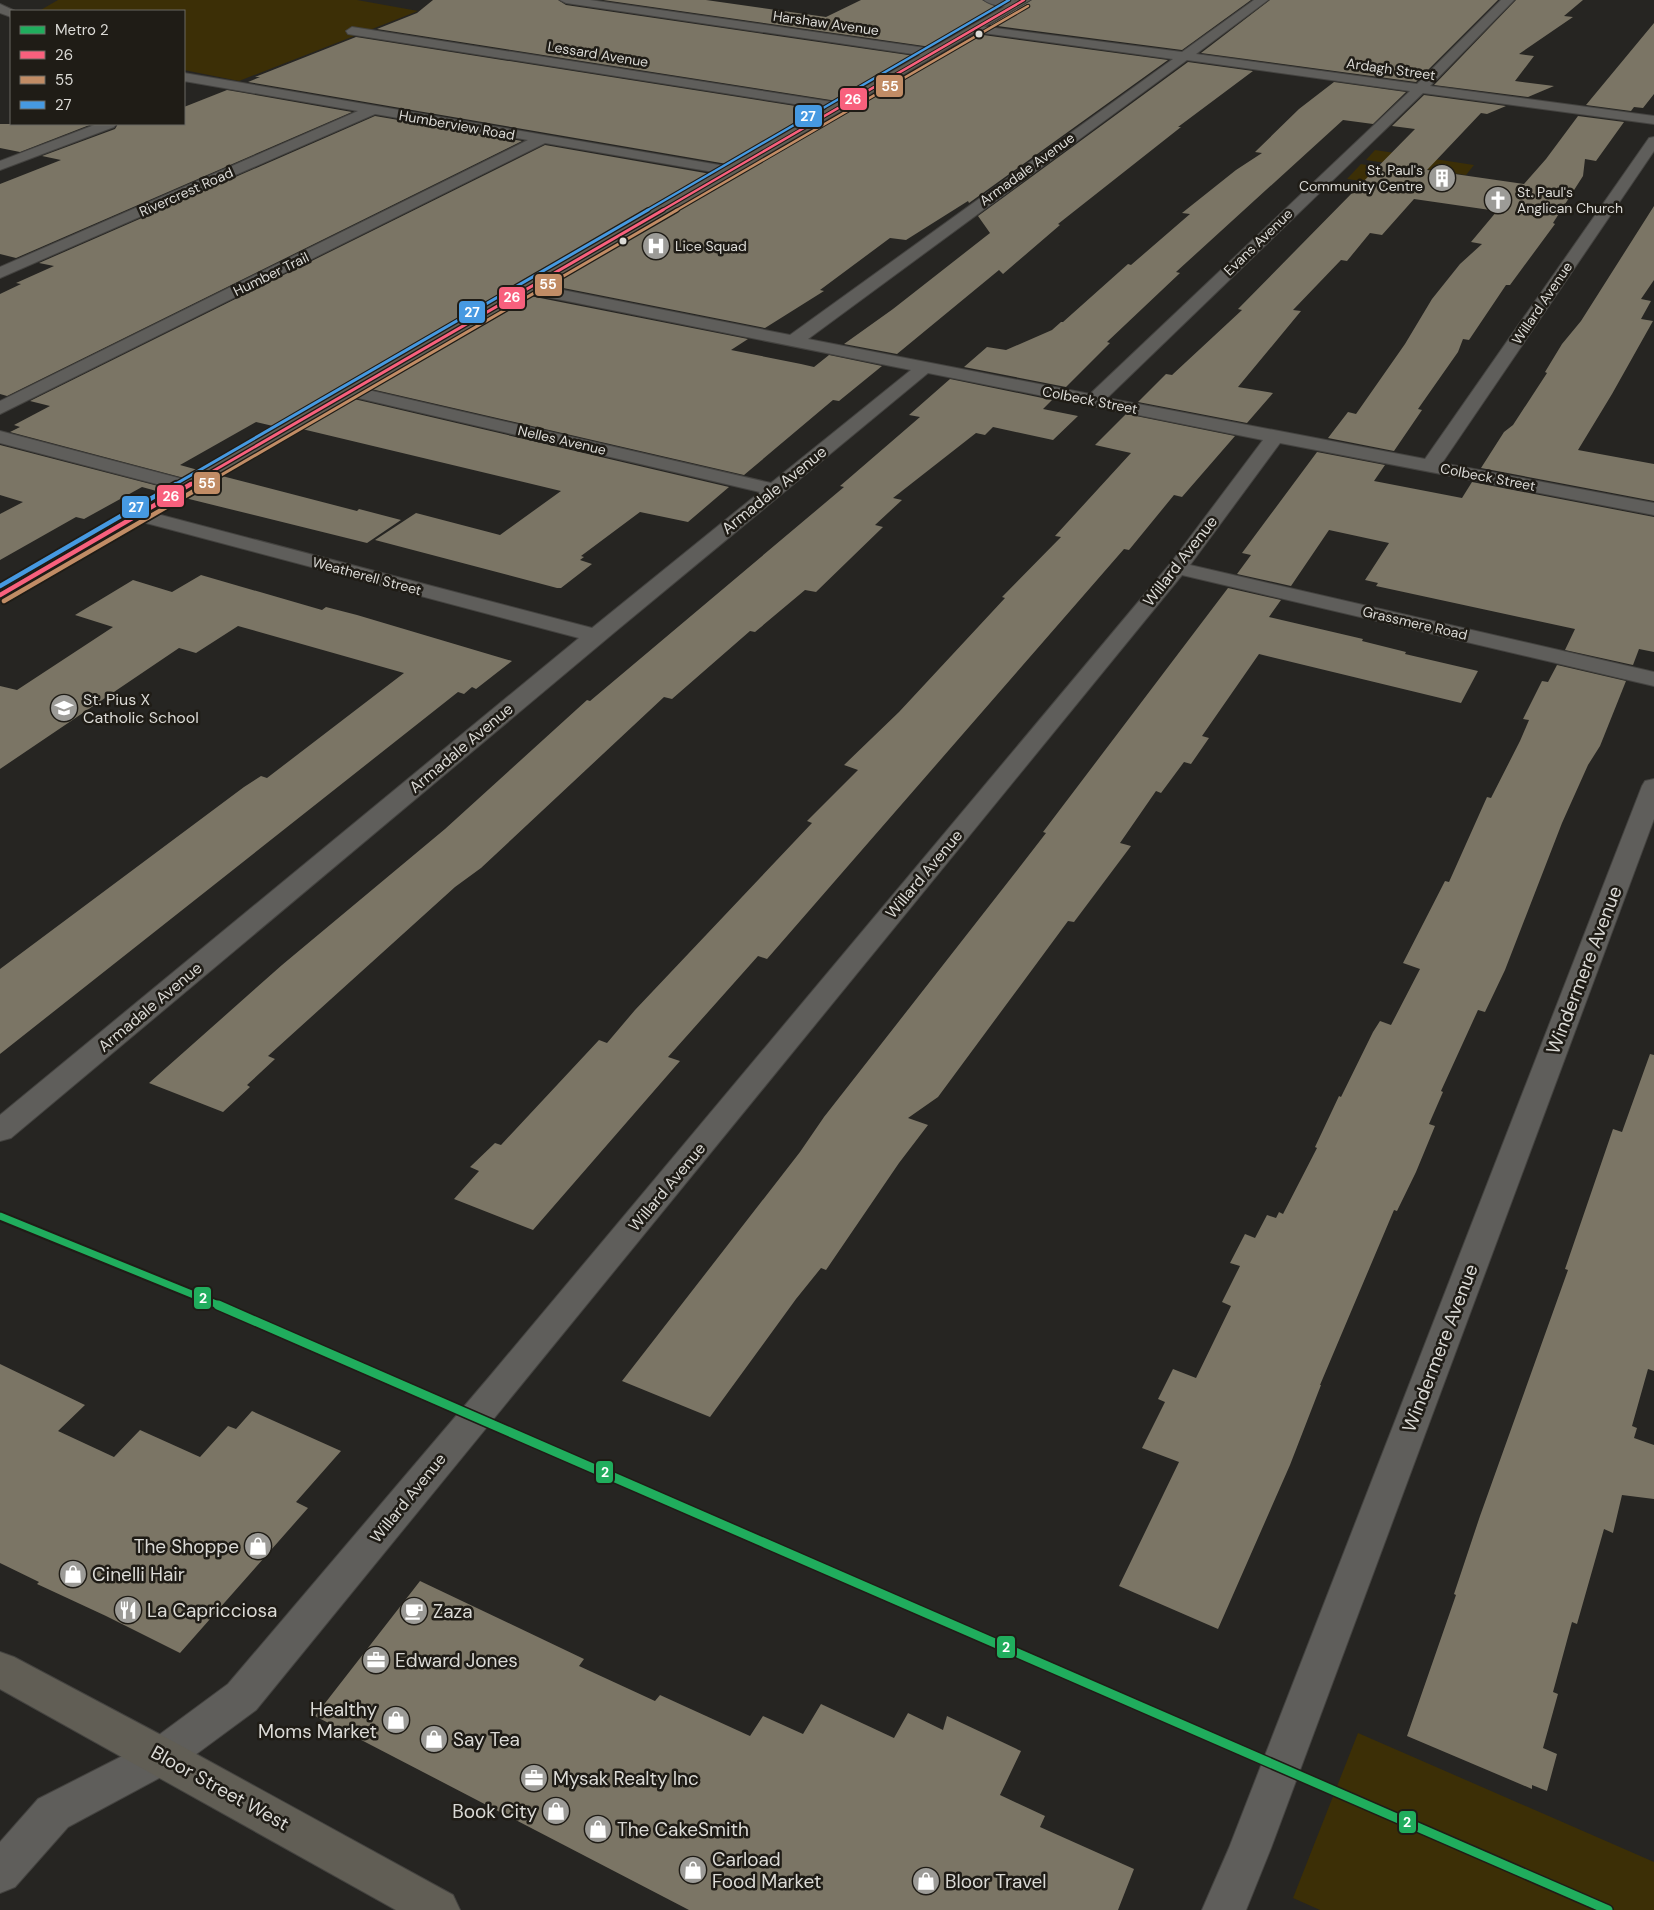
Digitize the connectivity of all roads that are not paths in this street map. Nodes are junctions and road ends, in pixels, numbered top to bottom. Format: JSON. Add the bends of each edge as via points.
{"nodes":[{"id":1,"x":566,"y":0,"type":"edge"},
{"id":2,"x":990,"y":0,"type":"edge"},
{"id":3,"x":1262,"y":0,"type":"edge"},
{"id":4,"x":1508,"y":0,"type":"edge"},
{"id":5,"x":1021,"y":2,"type":"edge"},
{"id":6,"x":976,"y":28,"type":"junction"},
{"id":7,"x":352,"y":31,"type":"dead end"},
{"id":8,"x":933,"y":53,"type":"junction"},
{"id":9,"x":1184,"y":56,"type":"junction"},
{"id":10,"x":185,"y":77,"type":"edge"},
{"id":11,"x":216,"y":82,"type":"junction"},
{"id":12,"x":1420,"y":88,"type":"junction"},
{"id":13,"x":190,"y":92,"type":"dead end"},
{"id":14,"x":840,"y":107,"type":"junction"},
{"id":15,"x":372,"y":110,"type":"junction"},
{"id":16,"x":1654,"y":120,"type":"edge"},
{"id":17,"x":107,"y":125,"type":"edge"},
{"id":18,"x":542,"y":139,"type":"junction"},
{"id":19,"x":1654,"y":141,"type":"edge"},
{"id":20,"x":0,"y":166,"type":"edge"},
{"id":21,"x":731,"y":171,"type":"junction"},
{"id":22,"x":0,"y":273,"type":"edge"},
{"id":23,"x":528,"y":288,"type":"junction"},
{"id":24,"x":793,"y":341,"type":"junction"},
{"id":25,"x":926,"y":367,"type":"junction"},
{"id":26,"x":351,"y":391,"type":"junction"},
{"id":27,"x":1094,"y":401,"type":"junction"},
{"id":28,"x":0,"y":408,"type":"edge"},
{"id":29,"x":1275,"y":436,"type":"junction"},
{"id":30,"x":0,"y":437,"type":"edge"},
{"id":31,"x":1431,"y":465,"type":"junction"},
{"id":32,"x":187,"y":486,"type":"junction"},
{"id":33,"x":773,"y":489,"type":"junction"},
{"id":34,"x":1654,"y":509,"type":"edge"},
{"id":35,"x":138,"y":514,"type":"junction"},
{"id":36,"x":1176,"y":568,"type":"junction"},
{"id":37,"x":0,"y":595,"type":"edge"},
{"id":38,"x":596,"y":636,"type":"junction"},
{"id":39,"x":1654,"y":679,"type":"edge"},
{"id":40,"x":1654,"y":786,"type":"edge"},
{"id":41,"x":0,"y":1131,"type":"edge"},
{"id":42,"x":0,"y":1669,"type":"edge"},
{"id":43,"x":162,"y":1756,"type":"junction"},
{"id":44,"x":0,"y":1873,"type":"edge"},
{"id":45,"x":438,"y":1910,"type":"edge"},
{"id":46,"x":1224,"y":1910,"type":"edge"}],
"edges":[{"from":1,"to":8,"type":"street","name":"Harshaw Avenue"},
{"from":2,"to":5,"type":"street"},
{"from":3,"to":9,"type":"street","name":"Armadale Avenue"},
{"from":4,"to":12,"type":"street","name":"Evans Avenue"},
{"from":5,"to":6,"type":"main road"},
{"from":6,"to":8,"type":"main road"},
{"from":6,"to":9,"type":"street","name":"Ardagh Street"},
{"from":7,"to":14,"type":"street","name":"Lessard Avenue"},
{"from":8,"to":14,"type":"main road"},
{"from":9,"to":12,"type":"street","name":"Ardagh Street"},
{"from":9,"to":24,"type":"street","name":"Armadale Avenue"},
{"from":10,"to":11,"type":"street","name":"Humberview Road"},
{"from":11,"to":13,"type":"street"},
{"from":11,"to":15,"type":"street","name":"Humberview Road"},
{"from":12,"to":16,"type":"street","name":"Ardagh Street"},
{"from":12,"to":27,"type":"street","name":"Evans Avenue"},
{"from":14,"to":21,"type":"main road"},
{"from":15,"to":18,"type":"street","name":"Humberview Road"},
{"from":15,"to":22,"type":"street","name":"Rivercrest Road"},
{"from":17,"to":20,"type":"street"},
{"from":18,"to":21,"type":"street","name":"Humberview Road"},
{"from":18,"to":28,"type":"street","name":"Humber Trail"},
{"from":19,"to":31,"type":"street","name":"Willard Avenue"},
{"from":21,"to":23,"type":"main road"},
{"from":23,"to":24,"type":"street","name":"Colbeck Street"},
{"from":23,"to":26,"type":"main road"},
{"from":24,"to":25,"type":"street","name":"Colbeck Street"},
{"from":25,"to":27,"type":"street","name":"Colbeck Street"},
{"from":25,"to":33,"type":"street","name":"Armadale Avenue"},
{"from":26,"to":32,"type":"main road"},
{"from":26,"to":33,"type":"street","name":"Nelles Avenue"},
{"from":27,"to":29,"type":"street","name":"Colbeck Street"},
{"from":29,"to":31,"type":"street","name":"Colbeck Street"},
{"from":29,"to":36,"type":"street","name":"Willard Avenue"},
{"from":30,"to":32,"type":"street"},
{"from":31,"to":34,"type":"street","name":"Colbeck Street"},
{"from":32,"to":35,"type":"main road"},
{"from":33,"to":38,"type":"street","name":"Armadale Avenue"},
{"from":35,"to":37,"type":"main road"},
{"from":35,"to":38,"type":"street","name":"Weatherell Street"},
{"from":36,"to":39,"type":"street","name":"Grassmere Road"},
{"from":36,"to":43,"type":"street","name":"Willard Avenue","via":[[515,1371],[242,1697]]},
{"from":38,"to":41,"type":"street","name":"Armadale Avenue"},
{"from":40,"to":46,"type":"street","name":"Windermere Avenue","via":[[1291,1742]]},
{"from":42,"to":43,"type":"main road","name":"Bloor Street West"},
{"from":43,"to":44,"type":"street","name":"Willard Avenue","via":[[53,1813]]},
{"from":43,"to":45,"type":"main road","name":"Bloor Street West"}]}
